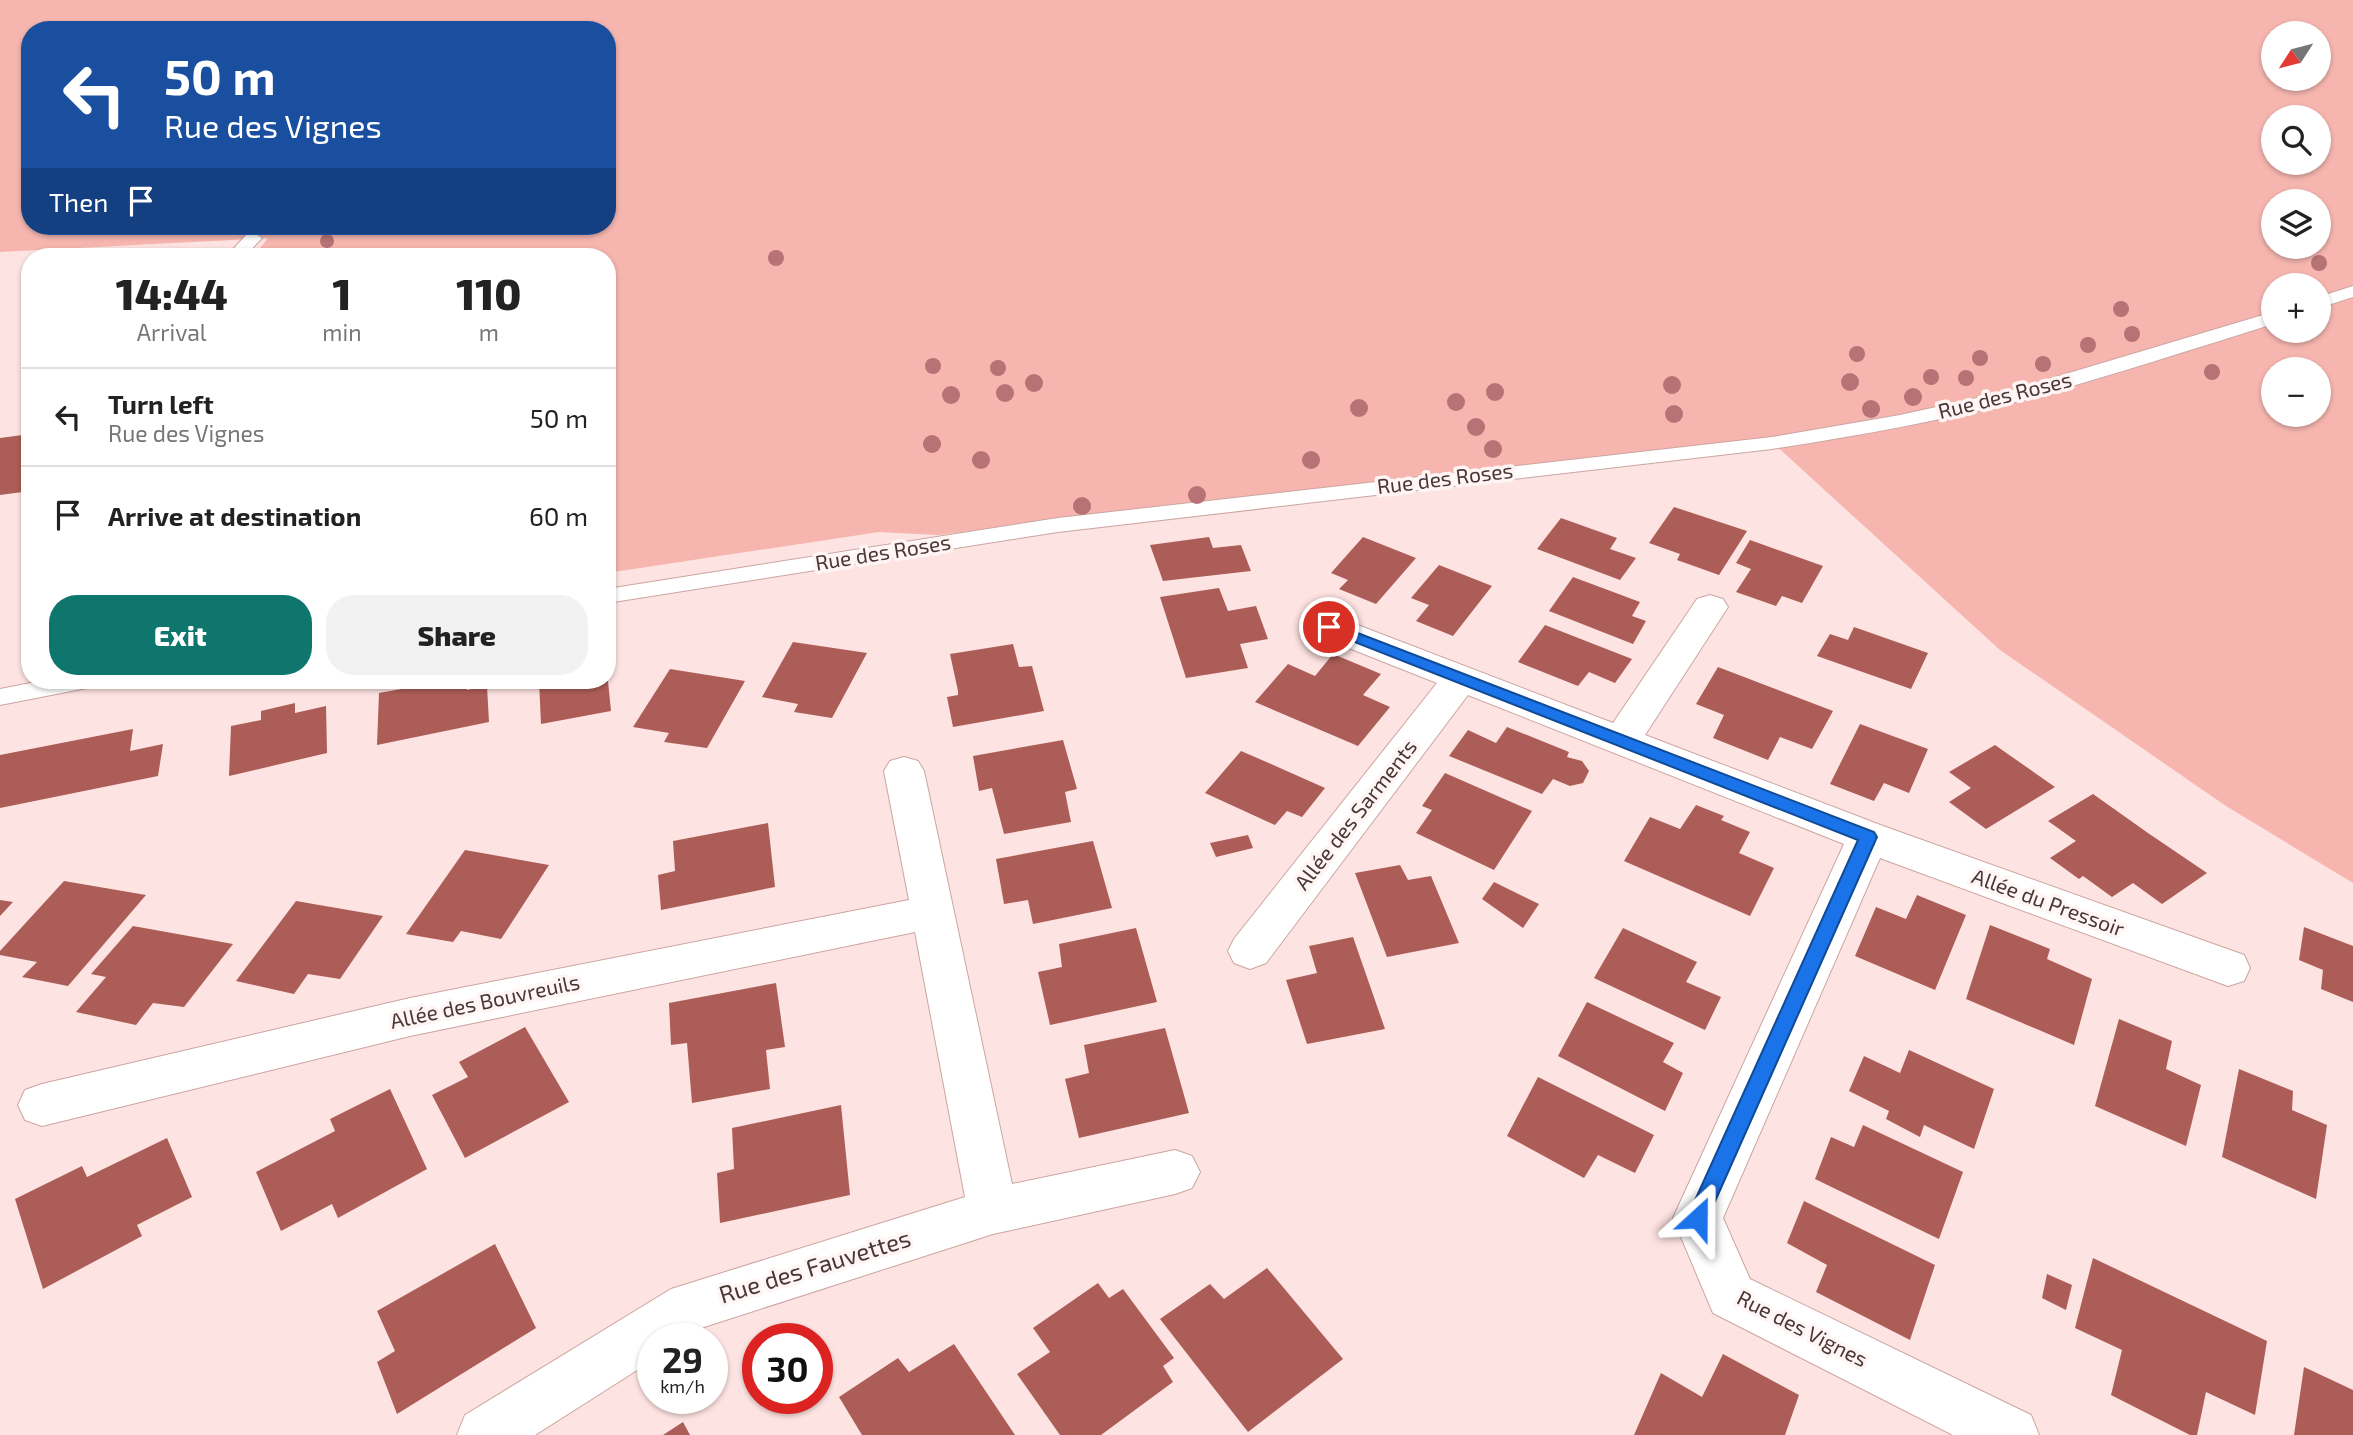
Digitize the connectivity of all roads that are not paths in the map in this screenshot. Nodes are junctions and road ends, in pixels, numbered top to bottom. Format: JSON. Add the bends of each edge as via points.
{"nodes":[{"id":1,"x":253,"y":238,"type":"dead end"},
{"id":2,"x":244,"y":248,"type":"edge"},
{"id":3,"x":2353,"y":291,"type":"edge"},
{"id":4,"x":2331,"y":299,"type":"edge"},
{"id":5,"x":2261,"y":322,"type":"edge"},
{"id":6,"x":616,"y":595,"type":"edge"},
{"id":7,"x":1710,"y":607,"type":"dead end"},
{"id":8,"x":1329,"y":627,"type":"dead end"},
{"id":9,"x":1461,"y":678,"type":"junction"},
{"id":10,"x":32,"y":689,"type":"edge"},
{"id":11,"x":0,"y":697,"type":"edge"},
{"id":12,"x":1621,"y":741,"type":"junction"},
{"id":13,"x":905,"y":771,"type":"dead end"},
{"id":14,"x":1868,"y":837,"type":"junction"},
{"id":15,"x":932,"y":912,"type":"junction"},
{"id":16,"x":1250,"y":951,"type":"dead end"},
{"id":17,"x":2228,"y":968,"type":"dead end"},
{"id":18,"x":41,"y":1105,"type":"dead end"},
{"id":19,"x":1175,"y":1172,"type":"dead end"},
{"id":20,"x":993,"y":1211,"type":"junction"},
{"id":21,"x":485,"y":1435,"type":"edge"},
{"id":22,"x":2011,"y":1435,"type":"edge"}],
"edges":[{"from":1,"to":2,"type":"lane"},
{"from":3,"to":4,"type":"lane"},
{"from":5,"to":6,"type":"lane","name":"Rue des Roses","via":[[1979,405],[1869,428],[1058,525]]},
{"from":7,"to":12,"type":"street"},
{"from":8,"to":9,"type":"street"},
{"from":9,"to":12,"type":"street"},
{"from":9,"to":16,"type":"street","name":"Allée des Sarments"},
{"from":10,"to":11,"type":"lane"},
{"from":12,"to":14,"type":"street"},
{"from":13,"to":15,"type":"street"},
{"from":14,"to":17,"type":"street","name":"Allée du Pressoir"},
{"from":14,"to":22,"type":"street","name":"Rue des Vignes","via":[[1698,1218],[1731,1296]]},
{"from":15,"to":18,"type":"street","name":"Allée des Bouvreuils","via":[[410,1017]]},
{"from":15,"to":20,"type":"street"},
{"from":19,"to":20,"type":"street","name":"Rue des Fauvettes"},
{"from":20,"to":21,"type":"street","name":"Rue des Fauvettes","via":[[690,1307]]}]}
